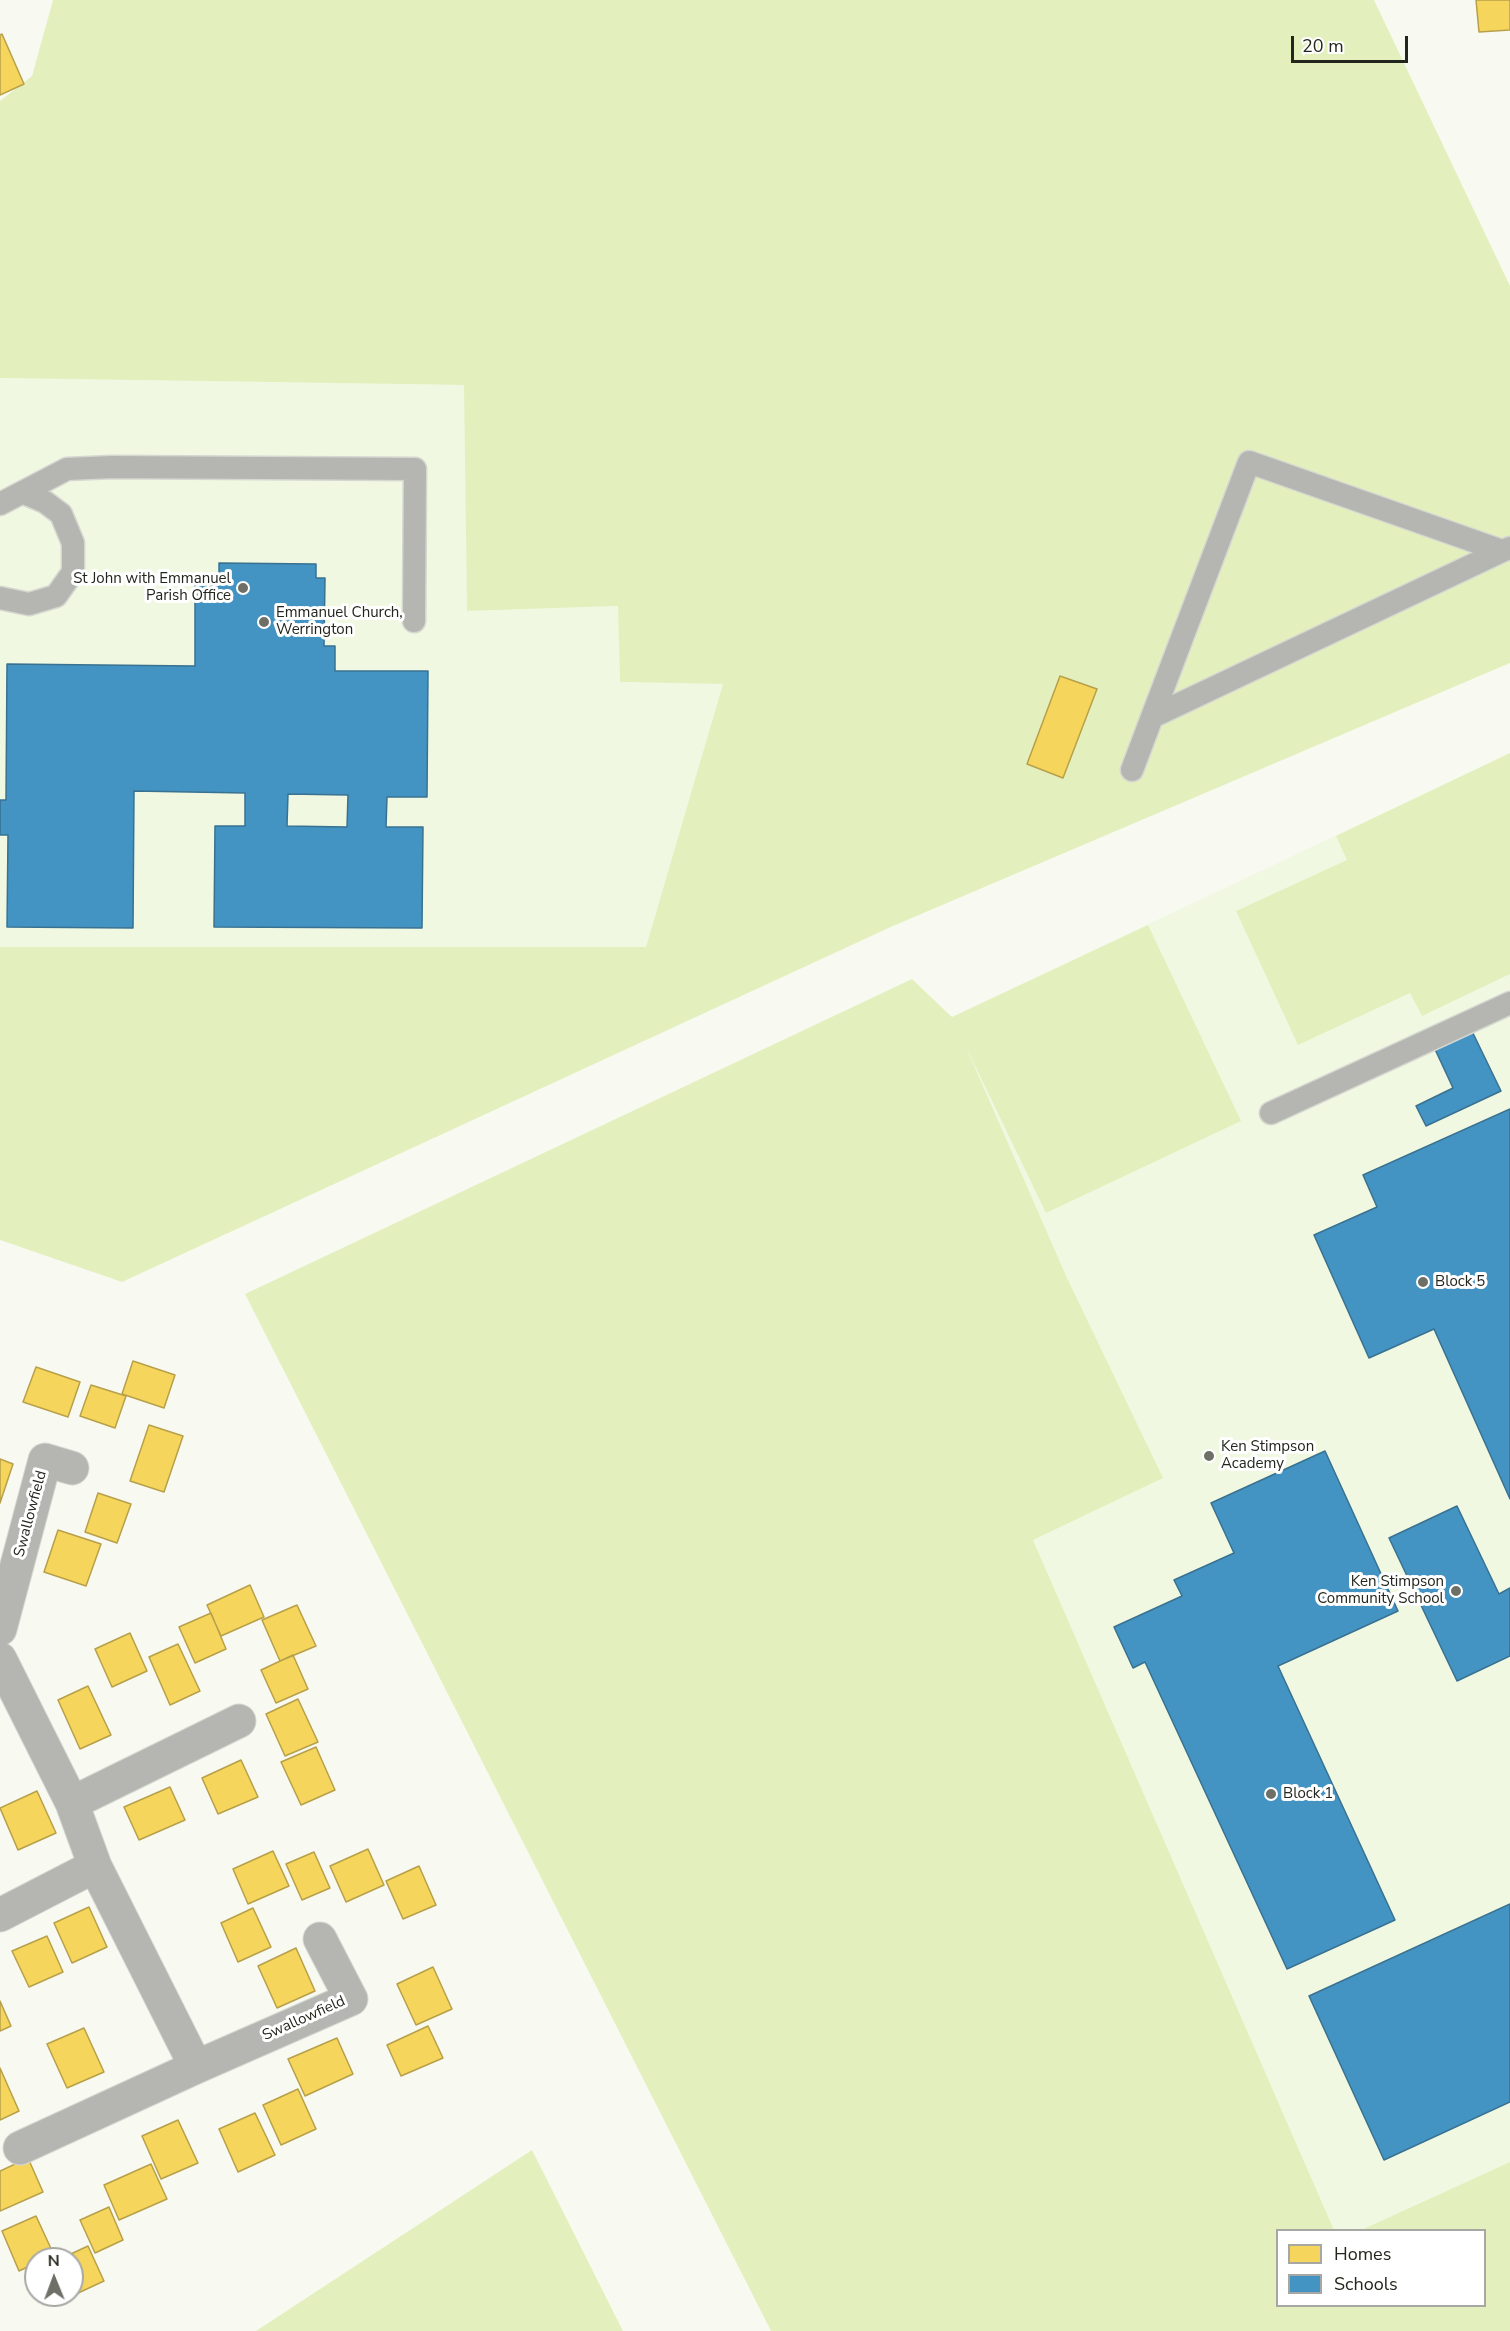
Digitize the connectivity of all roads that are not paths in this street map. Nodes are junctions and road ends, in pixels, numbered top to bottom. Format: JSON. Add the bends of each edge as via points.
{"nodes":[{"id":1,"x":24,"y":493,"type":"junction"},
{"id":2,"x":0,"y":504,"type":"edge"},
{"id":3,"x":1506,"y":549,"type":"edge"},
{"id":4,"x":0,"y":598,"type":"edge"},
{"id":5,"x":414,"y":621,"type":"dead end"},
{"id":6,"x":1152,"y":717,"type":"junction"},
{"id":7,"x":1132,"y":770,"type":"dead end"},
{"id":8,"x":1510,"y":1003,"type":"edge"},
{"id":9,"x":1271,"y":1113,"type":"dead end"},
{"id":10,"x":72,"y":1468,"type":"dead end"},
{"id":11,"x":0,"y":1629,"type":"edge"},
{"id":12,"x":0,"y":1659,"type":"edge"},
{"id":13,"x":239,"y":1721,"type":"dead end"},
{"id":14,"x":72,"y":1803,"type":"junction"},
{"id":15,"x":95,"y":1866,"type":"junction"},
{"id":16,"x":0,"y":1915,"type":"edge"},
{"id":17,"x":320,"y":1939,"type":"dead end"},
{"id":18,"x":196,"y":2067,"type":"junction"},
{"id":19,"x":20,"y":2148,"type":"dead end"}],
"edges":[{"from":1,"to":2,"type":"lane"},
{"from":1,"to":4,"type":"lane","via":[[61,514],[73,543],[73,572],[56,596],[28,604]]},
{"from":1,"to":5,"type":"lane","via":[[67,470],[78,469],[415,469]]},
{"from":3,"to":6,"type":"lane"},
{"from":3,"to":6,"type":"lane","via":[[1249,462]]},
{"from":6,"to":7,"type":"lane"},
{"from":8,"to":9,"type":"lane"},
{"from":10,"to":11,"type":"street","name":"Swallowfield","via":[[45,1460]]},
{"from":12,"to":14,"type":"street"},
{"from":13,"to":14,"type":"street"},
{"from":14,"to":15,"type":"street"},
{"from":15,"to":16,"type":"street"},
{"from":15,"to":18,"type":"street"},
{"from":17,"to":18,"type":"street","name":"Swallowfield","via":[[351,1999]]},
{"from":18,"to":19,"type":"street","name":"Swallowfield"}]}
